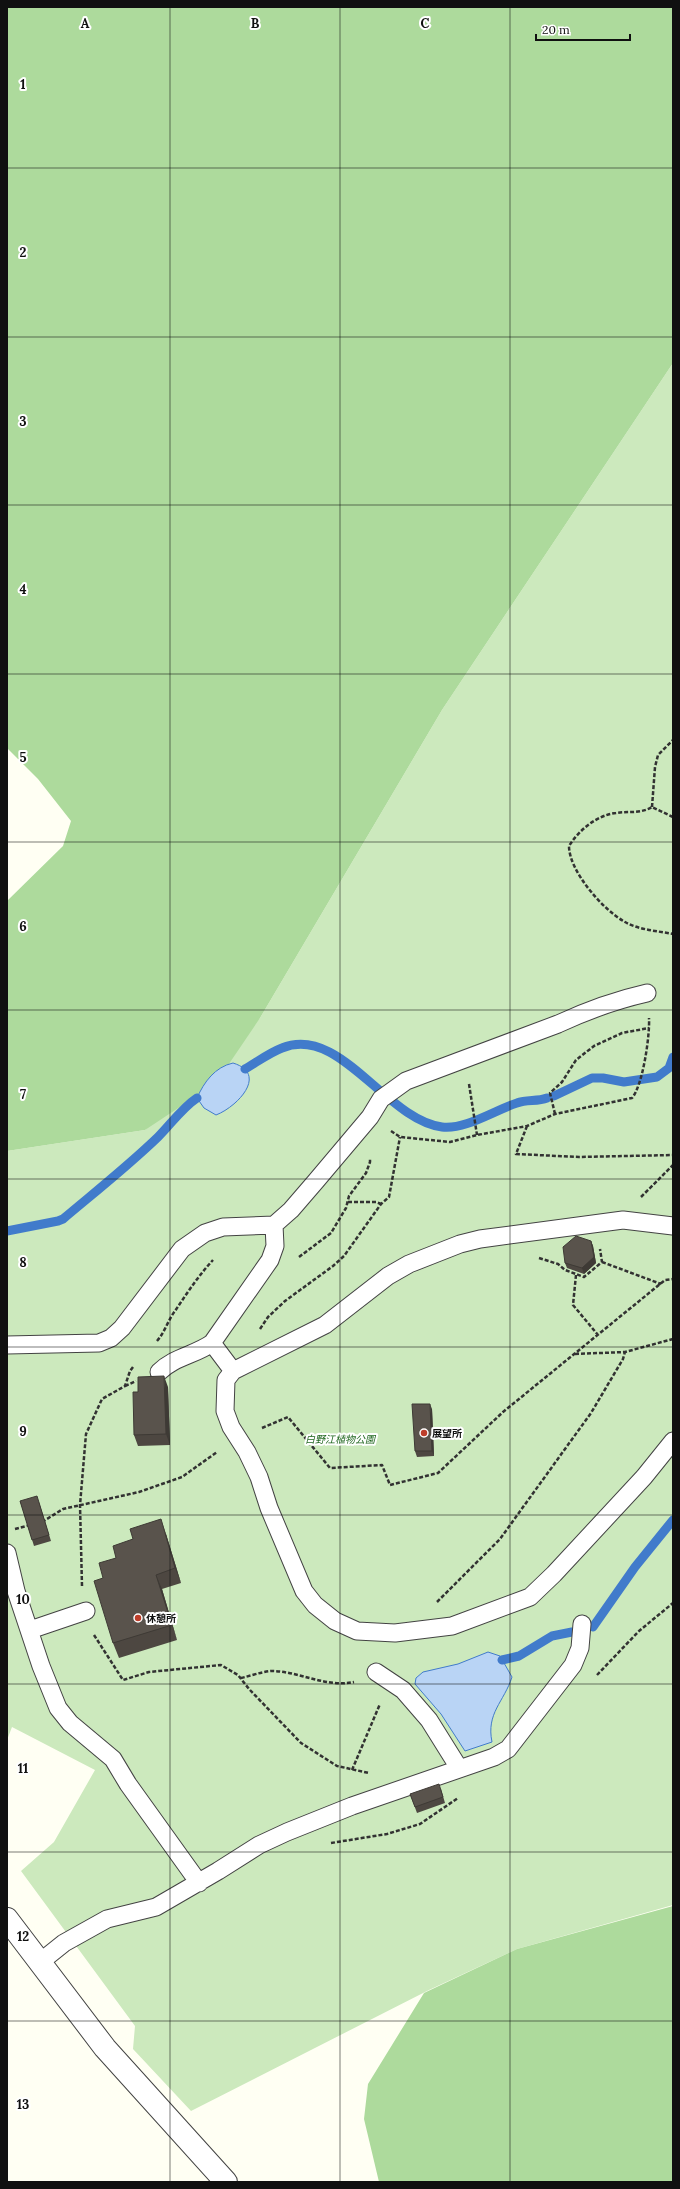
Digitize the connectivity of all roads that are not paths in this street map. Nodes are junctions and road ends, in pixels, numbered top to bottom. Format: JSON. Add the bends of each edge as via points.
{"nodes":[{"id":1,"x":647,"y":994,"type":"road end"},
{"id":2,"x":274,"y":1225,"type":"junction"},
{"id":3,"x":673,"y":1226,"type":"edge"},
{"id":4,"x":212,"y":1344,"type":"junction"},
{"id":5,"x":7,"y":1345,"type":"edge"},
{"id":6,"x":240,"y":1368,"type":"junction"},
{"id":7,"x":159,"y":1372,"type":"dead end"},
{"id":8,"x":673,"y":1441,"type":"edge"},
{"id":9,"x":7,"y":1553,"type":"edge"},
{"id":10,"x":86,"y":1611,"type":"road end"},
{"id":11,"x":582,"y":1624,"type":"dead end"},
{"id":12,"x":30,"y":1630,"type":"junction"},
{"id":13,"x":376,"y":1672,"type":"road end"},
{"id":14,"x":459,"y":1768,"type":"junction"},
{"id":15,"x":199,"y":1883,"type":"junction"},
{"id":16,"x":7,"y":1919,"type":"edge"},
{"id":17,"x":39,"y":1963,"type":"junction"},
{"id":18,"x":226,"y":2182,"type":"edge"}],
"edges":[{"from":1,"to":2,"type":"lane","via":[[629,997],[575,1016],[406,1081],[376,1106],[291,1210]]},
{"from":2,"to":4,"type":"lane","via":[[275,1246],[270,1260]]},
{"from":2,"to":5,"type":"lane","via":[[223,1227],[192,1240],[182,1249],[122,1328],[111,1338],[99,1343]]},
{"from":3,"to":6,"type":"lane","via":[[621,1220],[460,1244],[409,1264],[388,1276],[326,1325]]},
{"from":4,"to":6,"type":"lane"},
{"from":4,"to":7,"type":"lane","via":[[171,1362]]},
{"from":6,"to":8,"type":"lane","via":[[226,1380],[224,1392],[225,1411],[231,1427],[259,1477],[269,1508],[304,1591],[314,1605],[335,1621],[357,1631],[395,1633],[452,1626],[530,1597],[554,1574]]},
{"from":9,"to":12,"type":"lane","via":[[16,1591]]},
{"from":10,"to":12,"type":"lane"},
{"from":11,"to":14,"type":"lane","via":[[580,1648],[573,1665],[508,1749],[494,1757]]},
{"from":12,"to":15,"type":"lane","via":[[58,1708],[70,1723],[113,1759]]},
{"from":13,"to":14,"type":"lane","via":[[403,1690],[429,1720]]},
{"from":14,"to":15,"type":"lane","via":[[352,1806],[266,1842]]},
{"from":15,"to":17,"type":"lane","via":[[156,1907],[107,1919],[64,1944]]},
{"from":16,"to":17,"type":"street"},
{"from":17,"to":18,"type":"street","via":[[105,2048]]}]}
